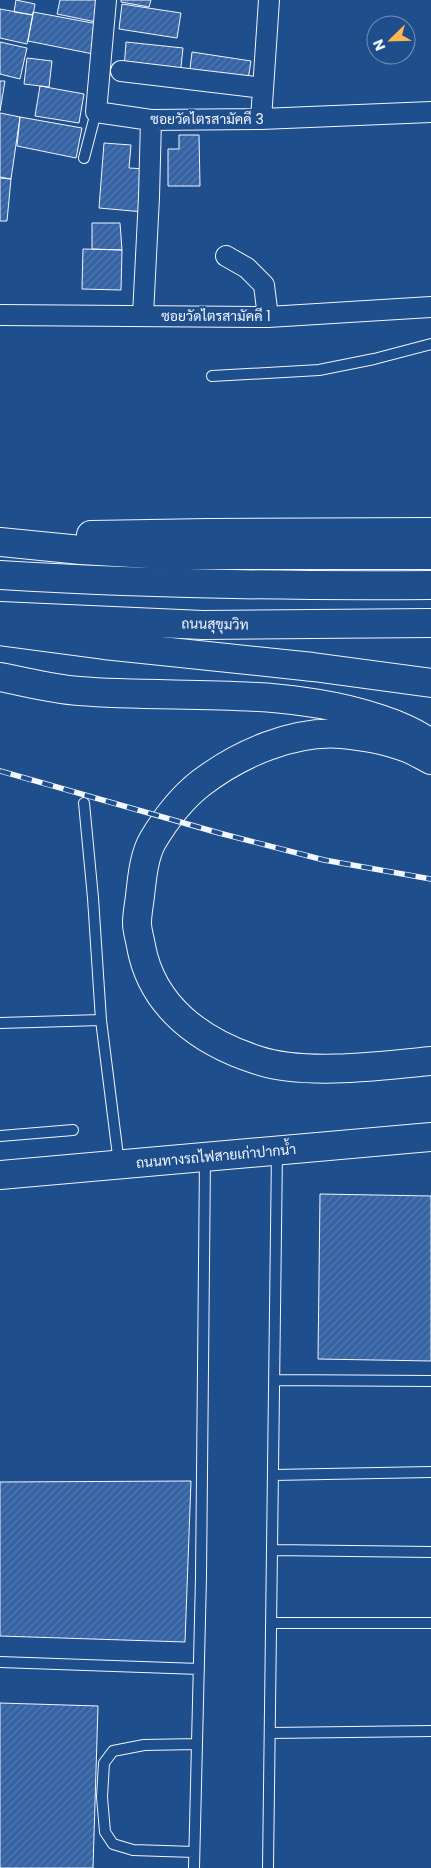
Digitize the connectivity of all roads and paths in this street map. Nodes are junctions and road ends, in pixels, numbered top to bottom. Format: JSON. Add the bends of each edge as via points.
{"nodes":[{"id":1,"x":106,"y":0,"type":"edge"},
{"id":2,"x":268,"y":0,"type":"edge"},
{"id":3,"x":121,"y":71,"type":"dead end"},
{"id":4,"x":263,"y":88,"type":"junction"},
{"id":5,"x":96,"y":112,"type":"junction"},
{"id":6,"x":431,"y":112,"type":"edge"},
{"id":7,"x":261,"y":119,"type":"junction"},
{"id":8,"x":151,"y":120,"type":"junction"},
{"id":9,"x":84,"y":158,"type":"dead end"},
{"id":10,"x":226,"y":256,"type":"dead end"},
{"id":11,"x":431,"y":307,"type":"edge"},
{"id":12,"x":0,"y":315,"type":"edge"},
{"id":13,"x":143,"y":315,"type":"junction"},
{"id":14,"x":268,"y":317,"type":"junction"},
{"id":15,"x":431,"y":344,"type":"edge"},
{"id":16,"x":212,"y":376,"type":"dead end"},
{"id":17,"x":431,"y":516,"type":"edge"},
{"id":18,"x":431,"y":532,"type":"edge"},
{"id":19,"x":364,"y":533,"type":"junction"},
{"id":20,"x":0,"y":541,"type":"edge"},
{"id":21,"x":431,"y":556,"type":"edge"},
{"id":22,"x":0,"y":575,"type":"edge"},
{"id":23,"x":431,"y":585,"type":"edge"},
{"id":24,"x":0,"y":616,"type":"edge"},
{"id":25,"x":431,"y":623,"type":"edge"},
{"id":26,"x":0,"y":631,"type":"edge"},
{"id":27,"x":0,"y":677,"type":"edge"},
{"id":28,"x":431,"y":683,"type":"edge"},
{"id":29,"x":431,"y":744,"type":"edge"},
{"id":30,"x":431,"y":760,"type":"edge"},
{"id":31,"x":84,"y":803,"type":"dead end"},
{"id":32,"x":102,"y":1020,"type":"junction"},
{"id":33,"x":0,"y":1023,"type":"edge"},
{"id":34,"x":431,"y":1061,"type":"edge"},
{"id":35,"x":73,"y":1130,"type":"dead end"},
{"id":36,"x":0,"y":1136,"type":"edge"},
{"id":37,"x":431,"y":1137,"type":"edge"},
{"id":38,"x":277,"y":1150,"type":"junction"},
{"id":39,"x":205,"y":1157,"type":"junction"},
{"id":40,"x":120,"y":1165,"type":"junction"},
{"id":41,"x":0,"y":1175,"type":"edge"},
{"id":42,"x":274,"y":1380,"type":"junction"},
{"id":43,"x":431,"y":1381,"type":"edge"},
{"id":44,"x":431,"y":1472,"type":"edge"},
{"id":45,"x":273,"y":1475,"type":"junction"},
{"id":46,"x":272,"y":1550,"type":"junction"},
{"id":47,"x":431,"y":1552,"type":"edge"},
{"id":48,"x":272,"y":1623,"type":"junction"},
{"id":49,"x":431,"y":1623,"type":"edge"},
{"id":50,"x":0,"y":1662,"type":"edge"},
{"id":51,"x":199,"y":1669,"type":"junction"},
{"id":52,"x":431,"y":1731,"type":"edge"},
{"id":53,"x":270,"y":1733,"type":"junction"},
{"id":54,"x":197,"y":1744,"type":"junction"},
{"id":55,"x":194,"y":1852,"type":"junction"},
{"id":56,"x":194,"y":1868,"type":"edge"},
{"id":57,"x":268,"y":1868,"type":"edge"}],
"edges":[{"from":1,"to":5,"type":"street"},
{"from":2,"to":4,"type":"street"},
{"from":3,"to":4,"type":"street"},
{"from":4,"to":7,"type":"street"},
{"from":5,"to":8,"type":"street","name":"ซอยวัดไตรสามัคคี 3"},
{"from":5,"to":9,"type":"lane"},
{"from":6,"to":7,"type":"street","name":"ซอยวัดไตรสามัคคี 3"},
{"from":7,"to":8,"type":"street","name":"ซอยวัดไตรสามัคคี 3"},
{"from":8,"to":13,"type":"street"},
{"from":10,"to":14,"type":"street","via":[[247,268],[264,285]]},
{"from":11,"to":14,"type":"street","name":"ซอยวัดไตรสามัคคี 1"},
{"from":12,"to":13,"type":"street","name":"ซอยวัดไตรสามัคคี 1"},
{"from":13,"to":14,"type":"street","name":"ซอยวัดไตรสามัคคี 1"},
{"from":15,"to":16,"type":"lane","via":[[319,370]]},
{"from":17,"to":19,"type":"main road"},
{"from":18,"to":19,"type":"main road"},
{"from":19,"to":20,"type":"main road","via":[[145,534]]},
{"from":20,"to":21,"type":"main road","via":[[157,554]]},
{"from":22,"to":23,"type":"main road","via":[[326,586]]},
{"from":24,"to":25,"type":"main road","name":"ถนนสุขุมวิท","via":[[203,625]]},
{"from":26,"to":28,"type":"main road"},
{"from":27,"to":29,"type":"main road","via":[[77,691],[274,698],[319,704],[360,712],[396,724]]},
{"from":30,"to":34,"type":"main road","via":[[406,748],[340,734],[304,736],[233,762],[200,784],[152,841],[143,869],[137,925],[144,961],[158,991],[174,1013],[199,1034],[229,1048],[258,1061],[297,1068]]},
{"from":31,"to":32,"type":"lane"},
{"from":32,"to":33,"type":"lane"},
{"from":32,"to":40,"type":"lane"},
{"from":35,"to":36,"type":"lane"},
{"from":37,"to":38,"type":"main road","name":"ถนนทางรถไฟสายเก่าปากน้ำ"},
{"from":38,"to":39,"type":"main road","name":"ถนนทางรถไฟสายเก่าปากน้ำ"},
{"from":38,"to":42,"type":"lane"},
{"from":39,"to":40,"type":"main road","name":"ถนนทางรถไฟสายเก่าปากน้ำ"},
{"from":39,"to":51,"type":"lane"},
{"from":40,"to":41,"type":"main road","name":"ถนนทางรถไฟสายเก่าปากน้ำ"},
{"from":42,"to":43,"type":"lane"},
{"from":42,"to":45,"type":"lane"},
{"from":44,"to":45,"type":"lane"},
{"from":45,"to":46,"type":"lane"},
{"from":46,"to":47,"type":"lane"},
{"from":46,"to":48,"type":"lane"},
{"from":48,"to":49,"type":"lane"},
{"from":48,"to":53,"type":"lane"},
{"from":50,"to":51,"type":"lane"},
{"from":51,"to":54,"type":"lane"},
{"from":52,"to":53,"type":"lane"},
{"from":53,"to":57,"type":"lane"},
{"from":54,"to":55,"type":"lane"},
{"from":54,"to":55,"type":"lane","via":[[144,1744],[113,1751],[104,1763],[102,1797],[105,1832],[113,1844],[133,1850]]},
{"from":55,"to":56,"type":"lane"}]}
